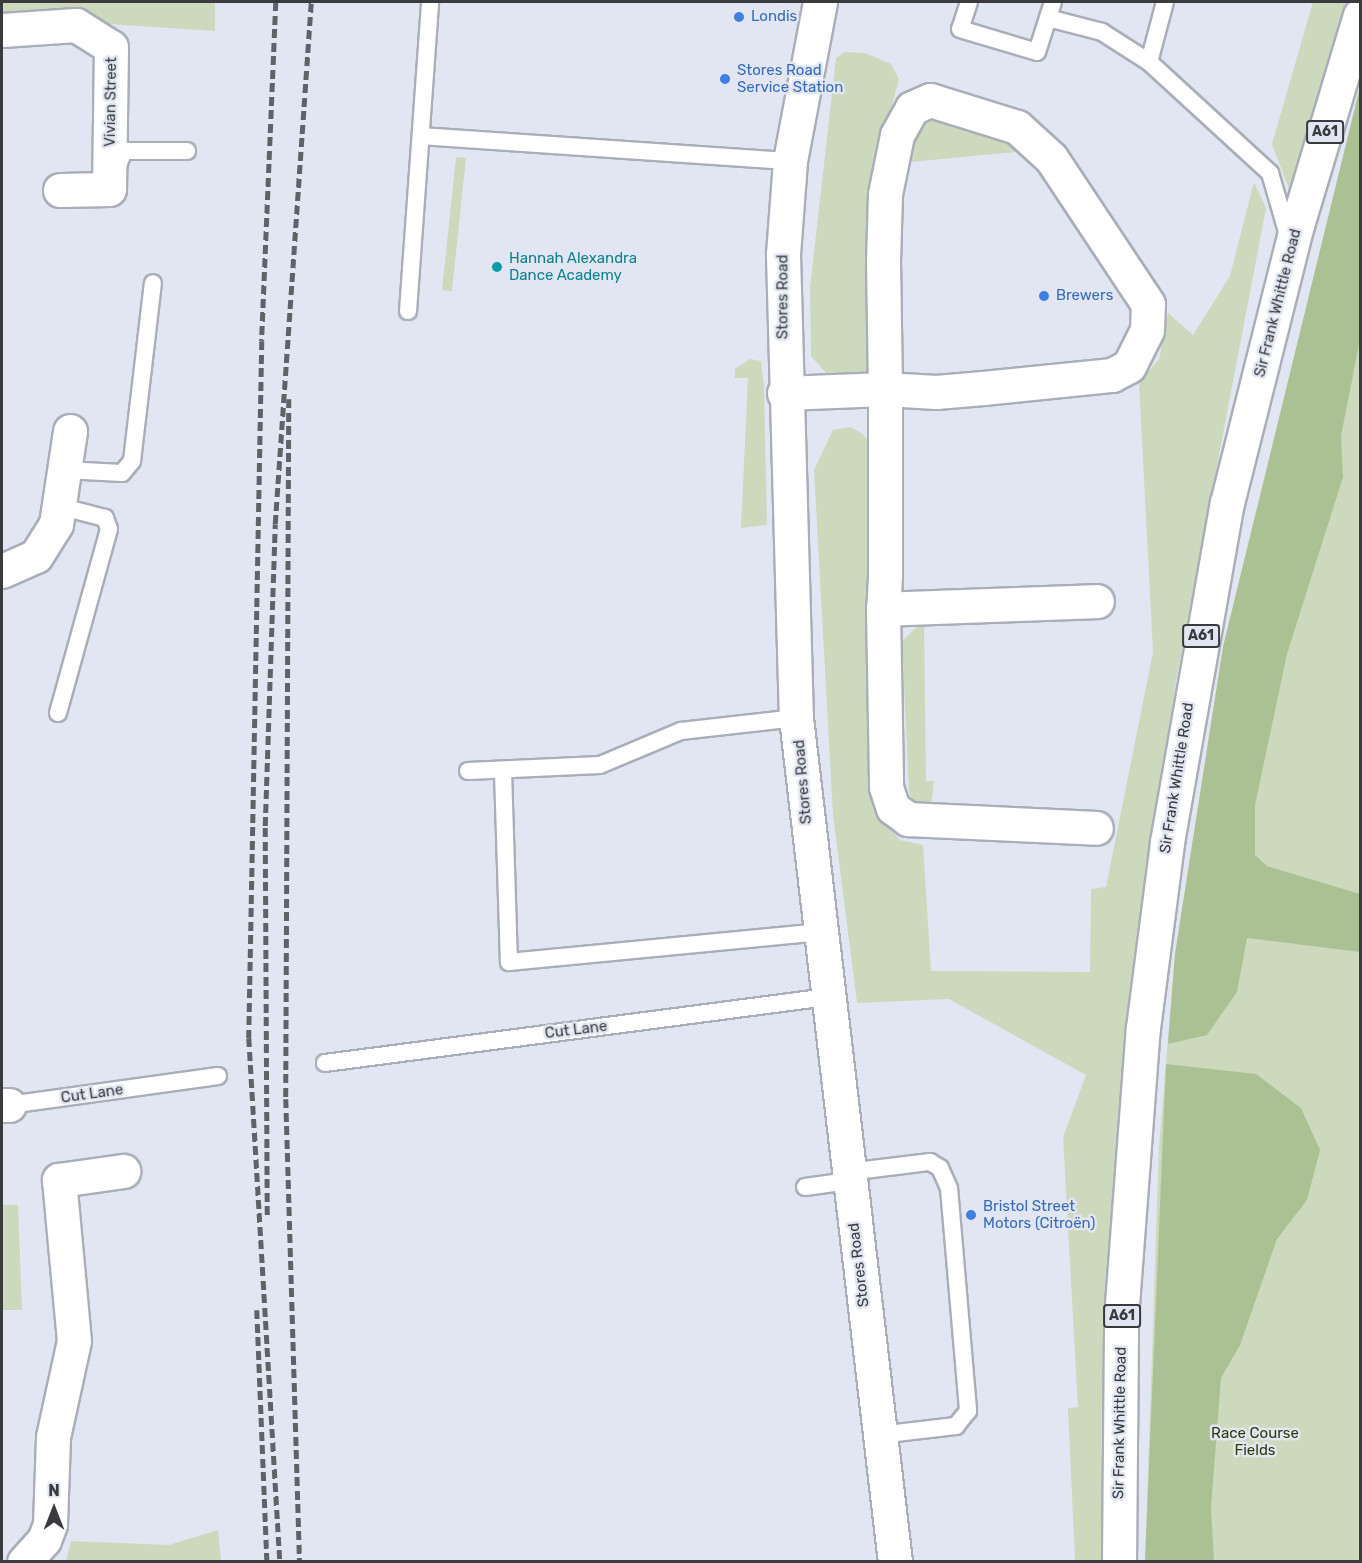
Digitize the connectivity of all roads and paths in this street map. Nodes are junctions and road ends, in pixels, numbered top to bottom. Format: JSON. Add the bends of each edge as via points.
{"nodes":[{"id":1,"x":430,"y":2,"type":"edge"},
{"id":2,"x":820,"y":2,"type":"edge"},
{"id":3,"x":969,"y":2,"type":"edge"},
{"id":4,"x":1053,"y":2,"type":"edge"},
{"id":5,"x":1165,"y":2,"type":"edge"},
{"id":6,"x":1360,"y":15,"type":"edge"},
{"id":7,"x":1048,"y":18,"type":"junction"},
{"id":8,"x":2,"y":30,"type":"edge"},
{"id":9,"x":1149,"y":62,"type":"junction"},
{"id":10,"x":421,"y":136,"type":"junction"},
{"id":11,"x":187,"y":151,"type":"dead end"},
{"id":12,"x":790,"y":160,"type":"junction"},
{"id":13,"x":109,"y":189,"type":"junction"},
{"id":14,"x":60,"y":190,"type":"dead end"},
{"id":15,"x":1291,"y":250,"type":"junction"},
{"id":16,"x":153,"y":283,"type":"dead end"},
{"id":17,"x":408,"y":311,"type":"dead end"},
{"id":18,"x":885,"y":389,"type":"junction"},
{"id":19,"x":783,"y":393,"type":"junction"},
{"id":20,"x":69,"y":431,"type":"dead end"},
{"id":21,"x":64,"y":470,"type":"junction"},
{"id":22,"x":59,"y":506,"type":"junction"},
{"id":23,"x":2,"y":572,"type":"edge"},
{"id":24,"x":1097,"y":602,"type":"dead end"},
{"id":25,"x":883,"y":609,"type":"junction"},
{"id":26,"x":58,"y":713,"type":"dead end"},
{"id":27,"x":796,"y":718,"type":"junction"},
{"id":28,"x":468,"y":771,"type":"dead end"},
{"id":29,"x":503,"y":772,"type":"junction"},
{"id":30,"x":1096,"y":828,"type":"dead end"},
{"id":31,"x":819,"y":932,"type":"junction"},
{"id":32,"x":828,"y":998,"type":"junction"},
{"id":33,"x":325,"y":1063,"type":"dead end"},
{"id":34,"x":218,"y":1076,"type":"dead end"},
{"id":35,"x":5,"y":1105,"type":"edge"},
{"id":36,"x":123,"y":1171,"type":"dead end"},
{"id":37,"x":849,"y":1177,"type":"junction"},
{"id":38,"x":805,"y":1187,"type":"dead end"},
{"id":39,"x":879,"y":1435,"type":"junction"},
{"id":40,"x":28,"y":1561,"type":"edge"},
{"id":41,"x":895,"y":1562,"type":"edge"},
{"id":42,"x":1119,"y":1562,"type":"edge"}],
"edges":[{"from":1,"to":10,"type":"lane"},
{"from":2,"to":12,"type":"main road","name":"Stores Road"},
{"from":3,"to":7,"type":"lane","via":[[960,29],[1037,52]]},
{"from":4,"to":7,"type":"lane"},
{"from":5,"to":9,"type":"lane"},
{"from":6,"to":15,"type":"main road","name":"Sir Frank Whittle Road","number":"A61"},
{"from":7,"to":9,"type":"lane","via":[[1102,32]]},
{"from":8,"to":13,"type":"main road","name":"Vivian Street","via":[[76,25],[111,47]]},
{"from":9,"to":15,"type":"lane","via":[[1270,173]]},
{"from":10,"to":12,"type":"lane"},
{"from":10,"to":17,"type":"lane"},
{"from":11,"to":13,"type":"lane","via":[[124,151]]},
{"from":12,"to":19,"type":"main road","name":"Stores Road","via":[[783,255]]},
{"from":13,"to":14,"type":"main road"},
{"from":15,"to":42,"type":"main road","name":"Sir Frank Whittle Road","number":"A61","via":[[1227,503],[1195,663],[1143,1028],[1121,1318]]},
{"from":16,"to":21,"type":"lane","via":[[132,461],[122,473]]},
{"from":18,"to":18,"type":"main road","via":[[936,392],[1112,375],[1129,366],[1139,351],[1148,304],[1051,158],[1017,128],[930,100],[912,108],[897,135],[885,194]]},
{"from":18,"to":19,"type":"main road"},
{"from":18,"to":25,"type":"main road"},
{"from":19,"to":27,"type":"main road","name":"Stores Road"},
{"from":20,"to":21,"type":"main road"},
{"from":21,"to":22,"type":"main road"},
{"from":22,"to":23,"type":"main road","via":[[56,524],[36,556]]},
{"from":22,"to":26,"type":"lane","via":[[105,518],[109,529]]},
{"from":24,"to":25,"type":"main road"},
{"from":25,"to":30,"type":"main road","via":[[886,787],[893,808],[908,819]]},
{"from":27,"to":29,"type":"lane","via":[[681,730],[600,765]]},
{"from":27,"to":31,"type":"main road","name":"Stores Road"},
{"from":28,"to":29,"type":"lane"},
{"from":29,"to":31,"type":"lane","via":[[509,962]]},
{"from":31,"to":32,"type":"main road","name":"Stores Road"},
{"from":32,"to":33,"type":"lane","name":"Cut Lane"},
{"from":32,"to":37,"type":"main road","name":"Stores Road"},
{"from":34,"to":35,"type":"lane","name":"Cut Lane"},
{"from":36,"to":40,"type":"main road","via":[[58,1180],[74,1341],[53,1437],[50,1524]]},
{"from":37,"to":38,"type":"lane"},
{"from":37,"to":39,"type":"main road","name":"Stores Road"},
{"from":37,"to":39,"type":"lane","via":[[930,1162],[940,1168],[949,1188],[968,1411],[956,1426]]},
{"from":39,"to":41,"type":"main road","name":"Stores Road"}]}
